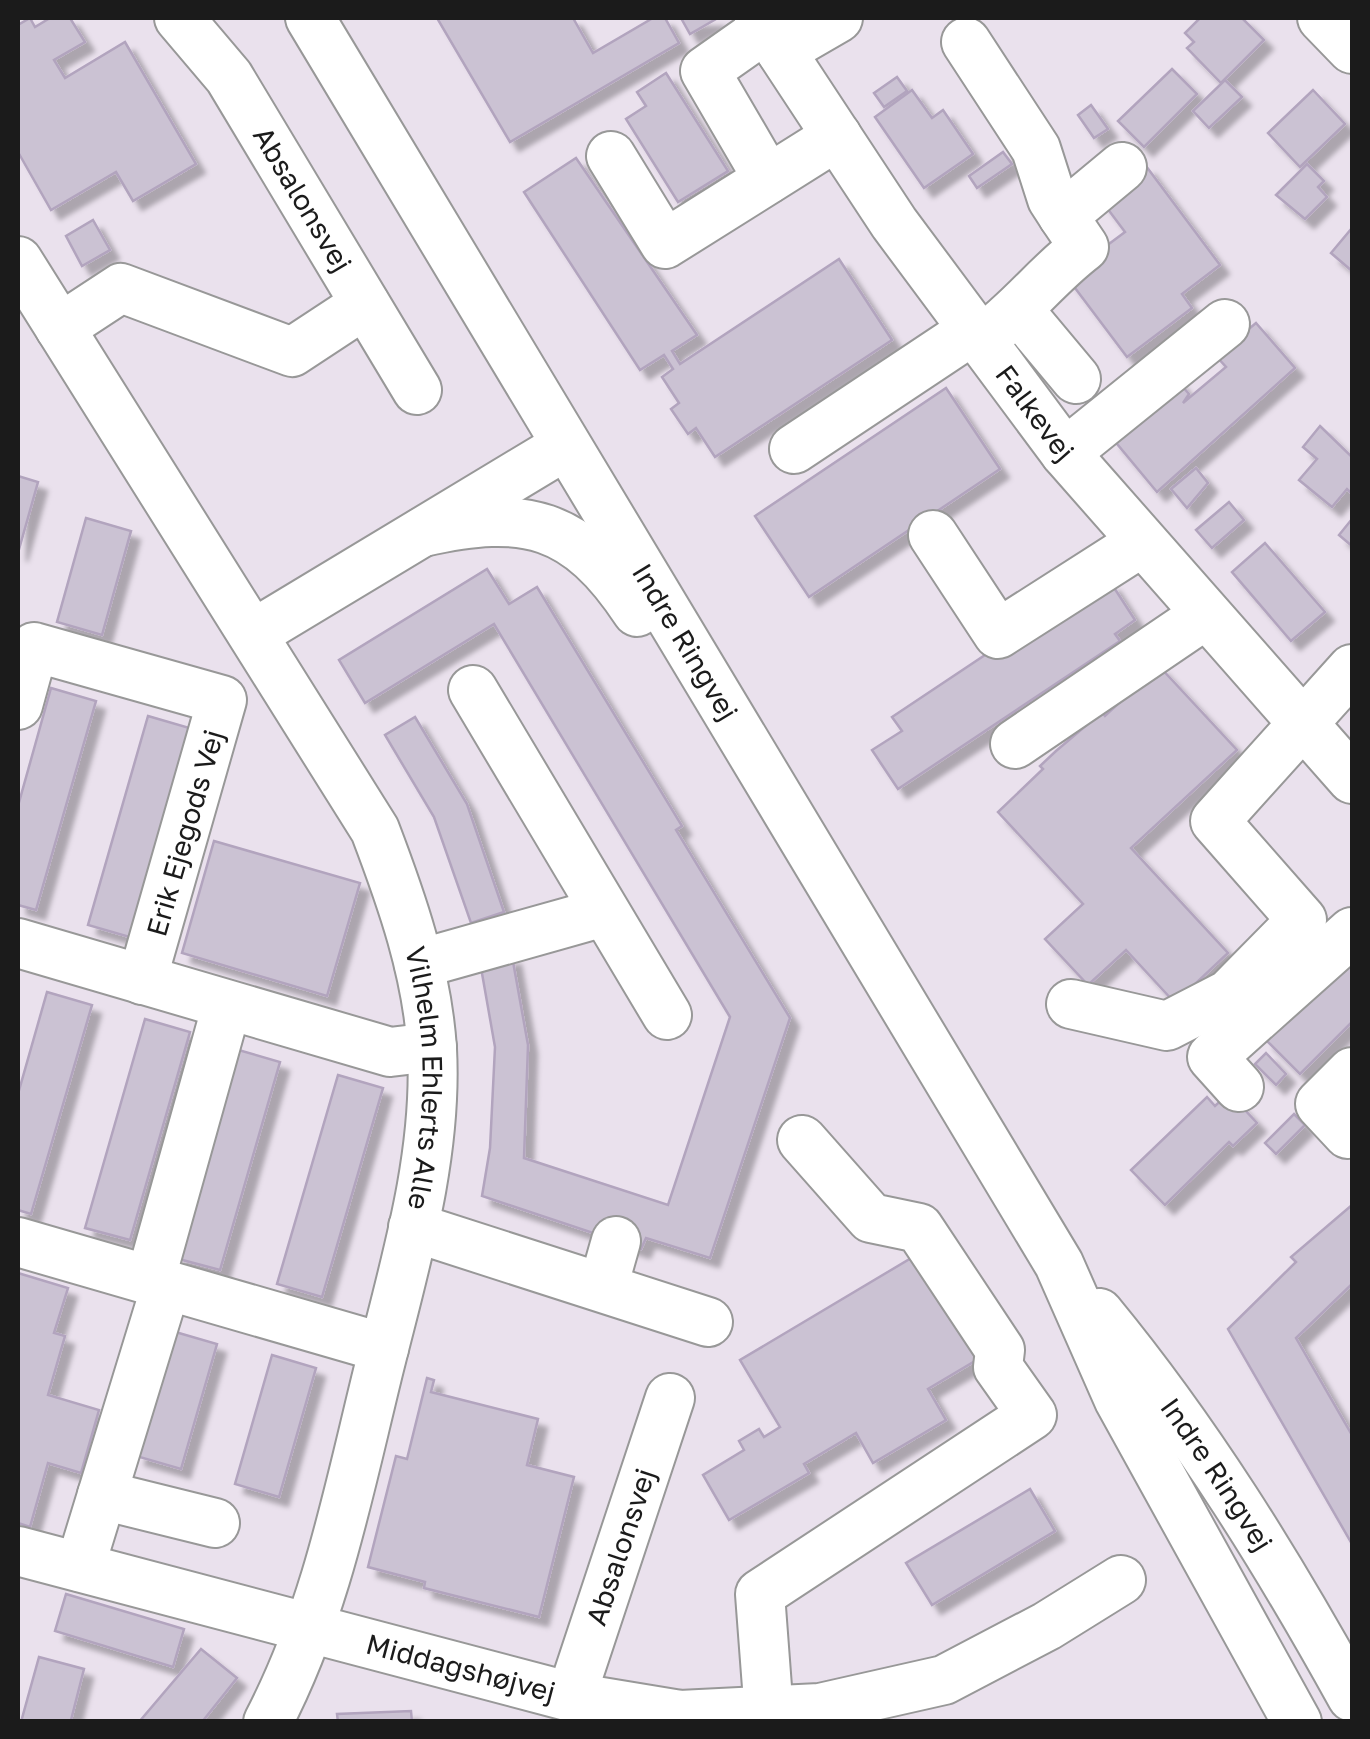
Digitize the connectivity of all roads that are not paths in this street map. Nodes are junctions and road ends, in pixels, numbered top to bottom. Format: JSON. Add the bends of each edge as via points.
{"nodes":[{"id":1,"x":179,"y":18,"type":"edge"},
{"id":2,"x":310,"y":18,"type":"edge"},
{"id":3,"x":838,"y":18,"type":"edge"},
{"id":4,"x":1322,"y":18,"type":"edge"},
{"id":5,"x":768,"y":32,"type":"edge"},
{"id":6,"x":966,"y":42,"type":"dead end"},
{"id":7,"x":1352,"y":50,"type":"edge"},
{"id":8,"x":837,"y":136,"type":"junction"},
{"id":9,"x":611,"y":156,"type":"dead end"},
{"id":10,"x":1122,"y":167,"type":"dead end"},
{"id":11,"x":768,"y":179,"type":"junction"},
{"id":12,"x":1063,"y":216,"type":"junction"},
{"id":13,"x":33,"y":296,"type":"edge"},
{"id":14,"x":365,"y":304,"type":"junction"},
{"id":15,"x":1020,"y":312,"type":"junction"},
{"id":16,"x":1225,"y":324,"type":"dead end"},
{"id":17,"x":977,"y":335,"type":"junction"},
{"id":18,"x":1076,"y":380,"type":"dead end"},
{"id":19,"x":418,"y":390,"type":"dead end"},
{"id":20,"x":565,"y":446,"type":"junction"},
{"id":21,"x":794,"y":449,"type":"dead end"},
{"id":22,"x":1065,"y":453,"type":"junction"},
{"id":23,"x":422,"y":532,"type":"junction"},
{"id":24,"x":933,"y":535,"type":"dead end"},
{"id":25,"x":1142,"y":542,"type":"junction"},
{"id":26,"x":1205,"y":615,"type":"junction"},
{"id":27,"x":253,"y":634,"type":"junction"},
{"id":28,"x":26,"y":644,"type":"edge"},
{"id":29,"x":1352,"y":669,"type":"edge"},
{"id":30,"x":473,"y":690,"type":"dead end"},
{"id":31,"x":716,"y":698,"type":"junction"},
{"id":32,"x":18,"y":705,"type":"edge"},
{"id":33,"x":1301,"y":726,"type":"junction"},
{"id":34,"x":1015,"y":744,"type":"dead end"},
{"id":35,"x":1352,"y":779,"type":"edge"},
{"id":36,"x":604,"y":912,"type":"junction"},
{"id":37,"x":1352,"y":932,"type":"edge"},
{"id":38,"x":19,"y":947,"type":"edge"},
{"id":39,"x":418,"y":964,"type":"junction"},
{"id":40,"x":142,"y":980,"type":"junction"},
{"id":41,"x":1071,"y":1004,"type":"dead end"},
{"id":42,"x":227,"y":1005,"type":"junction"},
{"id":43,"x":666,"y":1015,"type":"dead end"},
{"id":44,"x":432,"y":1047,"type":"junction"},
{"id":45,"x":1352,"y":1072,"type":"edge"},
{"id":46,"x":1239,"y":1087,"type":"dead end"},
{"id":47,"x":1348,"y":1134,"type":"dead end"},
{"id":48,"x":802,"y":1140,"type":"dead end"},
{"id":49,"x":413,"y":1227,"type":"junction"},
{"id":50,"x":616,"y":1241,"type":"dead end"},
{"id":51,"x":18,"y":1242,"type":"edge"},
{"id":52,"x":1059,"y":1264,"type":"junction"},
{"id":53,"x":158,"y":1284,"type":"junction"},
{"id":54,"x":603,"y":1287,"type":"junction"},
{"id":55,"x":708,"y":1322,"type":"dead end"},
{"id":56,"x":384,"y":1348,"type":"junction"},
{"id":57,"x":670,"y":1398,"type":"dead end"},
{"id":58,"x":102,"y":1495,"type":"junction"},
{"id":59,"x":215,"y":1523,"type":"dead end"},
{"id":60,"x":18,"y":1551,"type":"edge"},
{"id":61,"x":80,"y":1567,"type":"junction"},
{"id":62,"x":1121,"y":1580,"type":"dead end"},
{"id":63,"x":310,"y":1632,"type":"junction"},
{"id":64,"x":571,"y":1696,"type":"junction"},
{"id":65,"x":1352,"y":1697,"type":"edge"},
{"id":66,"x":769,"y":1714,"type":"junction"},
{"id":67,"x":666,"y":1717,"type":"edge"},
{"id":68,"x":268,"y":1722,"type":"edge"},
{"id":69,"x":1296,"y":1722,"type":"edge"}],
"edges":[{"from":1,"to":14,"type":"street","name":"Absalonsvej","via":[[229,77]]},
{"from":2,"to":20,"type":"street","name":"Indre Ringvej"},
{"from":3,"to":5,"type":"street"},
{"from":4,"to":7,"type":"street"},
{"from":5,"to":8,"type":"street","name":"Falkevej"},
{"from":5,"to":11,"type":"street","via":[[705,70]]},
{"from":6,"to":12,"type":"street","via":[[1036,149]]},
{"from":8,"to":11,"type":"street"},
{"from":8,"to":17,"type":"street","name":"Falkevej"},
{"from":9,"to":11,"type":"street","via":[[665,244]]},
{"from":10,"to":12,"type":"street"},
{"from":12,"to":15,"type":"street","via":[[1084,246],[1049,274]]},
{"from":13,"to":14,"type":"street","via":[[120,288],[292,352]]},
{"from":13,"to":27,"type":"street","name":"Vilhelm Ehlerts Alle"},
{"from":14,"to":19,"type":"street","name":"Absalonsvej"},
{"from":15,"to":17,"type":"street"},
{"from":15,"to":18,"type":"street"},
{"from":16,"to":22,"type":"street"},
{"from":17,"to":21,"type":"street"},
{"from":17,"to":22,"type":"street","name":"Falkevej"},
{"from":20,"to":23,"type":"street"},
{"from":20,"to":31,"type":"street","name":"Indre Ringvej"},
{"from":22,"to":25,"type":"street","name":"Falkevej"},
{"from":23,"to":27,"type":"street"},
{"from":23,"to":31,"type":"street","via":[[494,518],[566,537],[623,590],[690,682]]},
{"from":24,"to":25,"type":"street","via":[[998,634]]},
{"from":25,"to":26,"type":"street","name":"Falkevej"},
{"from":26,"to":33,"type":"street","name":"Falkevej"},
{"from":26,"to":34,"type":"street"},
{"from":27,"to":39,"type":"street","name":"Vilhelm Ehlerts Alle","via":[[375,830]]},
{"from":28,"to":32,"type":"street","name":"Erik Ejegods Vej"},
{"from":28,"to":40,"type":"street","name":"Erik Ejegods Vej","via":[[222,700]]},
{"from":29,"to":33,"type":"street"},
{"from":30,"to":36,"type":"street"},
{"from":31,"to":52,"type":"street","name":"Indre Ringvej"},
{"from":33,"to":35,"type":"street","name":"Falkevej"},
{"from":33,"to":41,"type":"street","via":[[1215,821],[1302,920],[1229,994],[1167,1026]]},
{"from":36,"to":39,"type":"street"},
{"from":36,"to":43,"type":"street"},
{"from":37,"to":46,"type":"street","via":[[1212,1057]]},
{"from":38,"to":40,"type":"street"},
{"from":39,"to":44,"type":"street","name":"Vilhelm Ehlerts Alle"},
{"from":40,"to":42,"type":"street"},
{"from":42,"to":44,"type":"street","via":[[390,1052]]},
{"from":42,"to":53,"type":"street"},
{"from":44,"to":49,"type":"street","name":"Vilhelm Ehlerts Alle","via":[[432,1119]]},
{"from":45,"to":47,"type":"street","via":[[1320,1104]]},
{"from":48,"to":66,"type":"street","via":[[870,1218],[919,1228],[1000,1350],[998,1367],[1032,1415],[760,1594]]},
{"from":49,"to":54,"type":"street"},
{"from":49,"to":56,"type":"street","name":"Vilhelm Ehlerts Alle"},
{"from":50,"to":54,"type":"street"},
{"from":51,"to":53,"type":"street"},
{"from":52,"to":65,"type":"street","name":"Indre Ringvej","via":[[1196,1441]]},
{"from":52,"to":69,"type":"street","name":"Indre Ringvej","via":[[1119,1400]]},
{"from":53,"to":56,"type":"street"},
{"from":53,"to":58,"type":"street"},
{"from":54,"to":55,"type":"street"},
{"from":56,"to":63,"type":"street","name":"Vilhelm Ehlerts Alle"},
{"from":57,"to":64,"type":"street","name":"Absalonsvej"},
{"from":58,"to":59,"type":"street"},
{"from":58,"to":61,"type":"street"},
{"from":60,"to":61,"type":"street","name":"Middagshøjvej"},
{"from":61,"to":63,"type":"street","name":"Middagshøjvej"},
{"from":62,"to":66,"type":"street","name":"Middagshøjvej","via":[[944,1680]]},
{"from":63,"to":64,"type":"street","name":"Middagshøjvej"},
{"from":63,"to":68,"type":"street","name":"Vilhelm Ehlerts Alle"},
{"from":64,"to":67,"type":"street","name":"Middagshøjvej"},
{"from":66,"to":67,"type":"street","name":"Middagshøjvej"}]}
